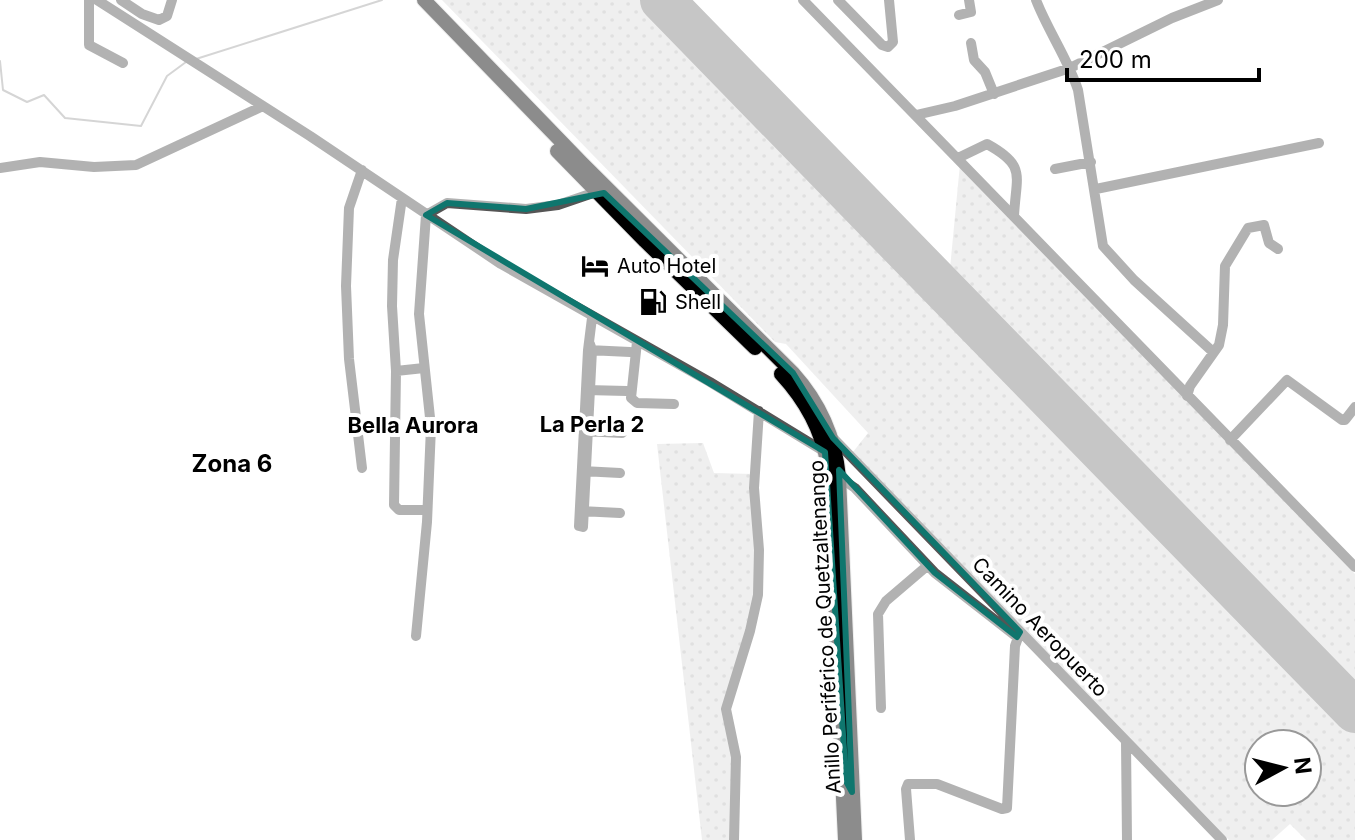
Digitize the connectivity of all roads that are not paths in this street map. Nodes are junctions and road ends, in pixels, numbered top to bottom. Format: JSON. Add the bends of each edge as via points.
{"nodes":[{"id":1,"x":89,"y":0,"type":"edge"},
{"id":2,"x":97,"y":0,"type":"edge"},
{"id":3,"x":121,"y":0,"type":"edge"},
{"id":4,"x":172,"y":0,"type":"edge"},
{"id":5,"x":412,"y":0,"type":"edge"},
{"id":6,"x":424,"y":0,"type":"edge"},
{"id":7,"x":803,"y":0,"type":"edge"},
{"id":8,"x":838,"y":0,"type":"edge"},
{"id":9,"x":889,"y":0,"type":"edge"},
{"id":10,"x":969,"y":0,"type":"edge"},
{"id":11,"x":1036,"y":0,"type":"edge"},
{"id":12,"x":1218,"y":0,"type":"edge"},
{"id":13,"x":1193,"y":4,"type":"edge"},
{"id":14,"x":959,"y":15,"type":"dead end"},
{"id":15,"x":971,"y":43,"type":"dead end"},
{"id":16,"x":123,"y":63,"type":"dead end"},
{"id":17,"x":1070,"y":68,"type":"junction"},
{"id":18,"x":994,"y":94,"type":"junction"},
{"id":19,"x":263,"y":106,"type":"junction"},
{"id":20,"x":916,"y":115,"type":"junction"},
{"id":21,"x":1319,"y":143,"type":"dead end"},
{"id":22,"x":958,"y":158,"type":"junction"},
{"id":23,"x":1091,"y":162,"type":"junction"},
{"id":24,"x":0,"y":168,"type":"edge"},
{"id":25,"x":1055,"y":169,"type":"dead end"},
{"id":26,"x":362,"y":170,"type":"junction"},
{"id":27,"x":1096,"y":189,"type":"junction"},
{"id":28,"x":596,"y":192,"type":"junction"},
{"id":29,"x":402,"y":198,"type":"junction"},
{"id":30,"x":426,"y":215,"type":"junction"},
{"id":31,"x":1014,"y":216,"type":"junction"},
{"id":32,"x":654,"y":235,"type":"junction"},
{"id":33,"x":1278,"y":249,"type":"dead end"},
{"id":34,"x":592,"y":318,"type":"junction"},
{"id":35,"x":634,"y":347,"type":"junction"},
{"id":36,"x":590,"y":348,"type":"junction"},
{"id":37,"x":1212,"y":351,"type":"junction"},
{"id":38,"x":424,"y":368,"type":"junction"},
{"id":39,"x":396,"y":371,"type":"junction"},
{"id":40,"x":588,"y":390,"type":"junction"},
{"id":41,"x":627,"y":391,"type":"dead end"},
{"id":42,"x":1187,"y":396,"type":"junction"},
{"id":43,"x":674,"y":404,"type":"dead end"},
{"id":44,"x":1355,"y":407,"type":"edge"},
{"id":45,"x":759,"y":411,"type":"junction"},
{"id":46,"x":586,"y":431,"type":"junction"},
{"id":47,"x":622,"y":433,"type":"dead end"},
{"id":48,"x":1230,"y":440,"type":"junction"},
{"id":49,"x":829,"y":445,"type":"junction"},
{"id":50,"x":362,"y":468,"type":"dead end"},
{"id":51,"x":584,"y":471,"type":"junction"},
{"id":52,"x":620,"y":473,"type":"dead end"},
{"id":53,"x":839,"y":477,"type":"junction"},
{"id":54,"x":427,"y":510,"type":"junction"},
{"id":55,"x":620,"y":513,"type":"dead end"},
{"id":56,"x":927,"y":566,"type":"junction"},
{"id":57,"x":843,"y":567,"type":"junction"},
{"id":58,"x":1355,"y":567,"type":"edge"},
{"id":59,"x":835,"y":616,"type":"junction"},
{"id":60,"x":1018,"y":634,"type":"junction"},
{"id":61,"x":416,"y":636,"type":"dead end"},
{"id":62,"x":881,"y":708,"type":"dead end"},
{"id":63,"x":1126,"y":742,"type":"junction"},
{"id":64,"x":852,"y":792,"type":"junction"},
{"id":65,"x":734,"y":840,"type":"edge"},
{"id":66,"x":845,"y":840,"type":"edge"},
{"id":67,"x":855,"y":840,"type":"edge"},
{"id":68,"x":910,"y":840,"type":"edge"},
{"id":69,"x":1127,"y":840,"type":"edge"},
{"id":70,"x":1222,"y":840,"type":"edge"}],
"edges":[{"from":1,"to":16,"type":"street","via":[[89,45]]},
{"from":2,"to":19,"type":"street","name":"Camino Aeropuerto"},
{"from":3,"to":4,"type":"street","via":[[159,20],[167,16]]},
{"from":5,"to":28,"type":"highway","name":"Anillo Periférico de Quetzaltenango"},
{"from":6,"to":32,"type":"highway","name":"Anillo Periférico de Quetzaltenango"},
{"from":7,"to":20,"type":"street"},
{"from":8,"to":9,"type":"street","via":[[888,47],[893,42]]},
{"from":10,"to":14,"type":"street","via":[[971,12]]},
{"from":11,"to":17,"type":"street"},
{"from":12,"to":13,"type":"street"},
{"from":13,"to":17,"type":"street"},
{"from":15,"to":18,"type":"street","via":[[974,60]]},
{"from":17,"to":18,"type":"street"},
{"from":17,"to":23,"type":"street"},
{"from":18,"to":20,"type":"street"},
{"from":19,"to":24,"type":"street","via":[[136,165],[40,162]]},
{"from":19,"to":26,"type":"street","name":"Camino Aeropuerto"},
{"from":20,"to":22,"type":"street"},
{"from":21,"to":27,"type":"street"},
{"from":22,"to":31,"type":"street"},
{"from":22,"to":31,"type":"street","via":[[987,144],[1010,159],[1016,169]]},
{"from":23,"to":25,"type":"street"},
{"from":23,"to":27,"type":"street"},
{"from":26,"to":29,"type":"street","name":"Camino Aeropuerto"},
{"from":26,"to":50,"type":"street","via":[[349,208],[346,286]]},
{"from":27,"to":37,"type":"street","via":[[1106,251]]},
{"from":28,"to":30,"type":"street","via":[[526,209],[447,203]]},
{"from":28,"to":32,"type":"highway"},
{"from":28,"to":49,"type":"highway","name":"Anillo Periférico de Quetzaltenango","via":[[792,386]]},
{"from":29,"to":30,"type":"street","name":"Camino Aeropuerto"},
{"from":29,"to":39,"type":"street","via":[[393,260]]},
{"from":30,"to":34,"type":"street","name":"Camino Aeropuerto"},
{"from":30,"to":38,"type":"street","via":[[419,302]]},
{"from":31,"to":42,"type":"street"},
{"from":32,"to":49,"type":"highway","name":"Anillo Periférico de Quetzaltenango","via":[[803,383],[821,411]]},
{"from":33,"to":37,"type":"street","via":[[1269,243],[1264,225],[1248,228],[1234,248],[1223,273],[1222,336]]},
{"from":34,"to":35,"type":"street","name":"Camino Aeropuerto"},
{"from":34,"to":36,"type":"street"},
{"from":35,"to":36,"type":"street"},
{"from":35,"to":43,"type":"street","via":[[631,398],[637,403]]},
{"from":35,"to":45,"type":"street","name":"Camino Aeropuerto"},
{"from":36,"to":40,"type":"street"},
{"from":37,"to":42,"type":"street"},
{"from":38,"to":39,"type":"street"},
{"from":38,"to":54,"type":"street","via":[[431,427]]},
{"from":39,"to":54,"type":"street","via":[[394,505],[399,510]]},
{"from":40,"to":41,"type":"street"},
{"from":40,"to":46,"type":"street"},
{"from":42,"to":48,"type":"street"},
{"from":44,"to":48,"type":"street","via":[[1342,420],[1287,380]]},
{"from":45,"to":49,"type":"street","name":"Camino Aeropuerto"},
{"from":45,"to":65,"type":"street","via":[[754,488],[758,595],[726,709],[736,757]]},
{"from":46,"to":47,"type":"street"},
{"from":46,"to":51,"type":"street"},
{"from":48,"to":58,"type":"street"},
{"from":49,"to":53,"type":"highway","name":"Anillo Periférico de Quetzaltenango"},
{"from":49,"to":57,"type":"highway"},
{"from":49,"to":59,"type":"highway","name":"Anillo Periférico de Quetzaltenango"},
{"from":49,"to":60,"type":"street","name":"Camino Aeropuerto"},
{"from":51,"to":52,"type":"street"},
{"from":51,"to":55,"type":"street","via":[[582,511]]},
{"from":53,"to":56,"type":"street"},
{"from":53,"to":57,"type":"highway","name":"Anillo Periférico de Quetzaltenango"},
{"from":54,"to":61,"type":"street"},
{"from":56,"to":60,"type":"street"},
{"from":56,"to":62,"type":"street","via":[[878,614]]},
{"from":57,"to":64,"type":"highway","name":"Anillo Periférico de Quetzaltenango"},
{"from":59,"to":64,"type":"highway","via":[[846,781]]},
{"from":59,"to":66,"type":"highway","name":"Anillo Periférico de Quetzaltenango"},
{"from":60,"to":63,"type":"street","name":"Camino Aeropuerto"},
{"from":60,"to":68,"type":"street","via":[[1007,808],[937,784],[908,784]]},
{"from":63,"to":69,"type":"street"},
{"from":63,"to":70,"type":"street","name":"Camino Aeropuerto"},
{"from":64,"to":67,"type":"highway","name":"Anillo Periférico de Quetzaltenango"}]}
